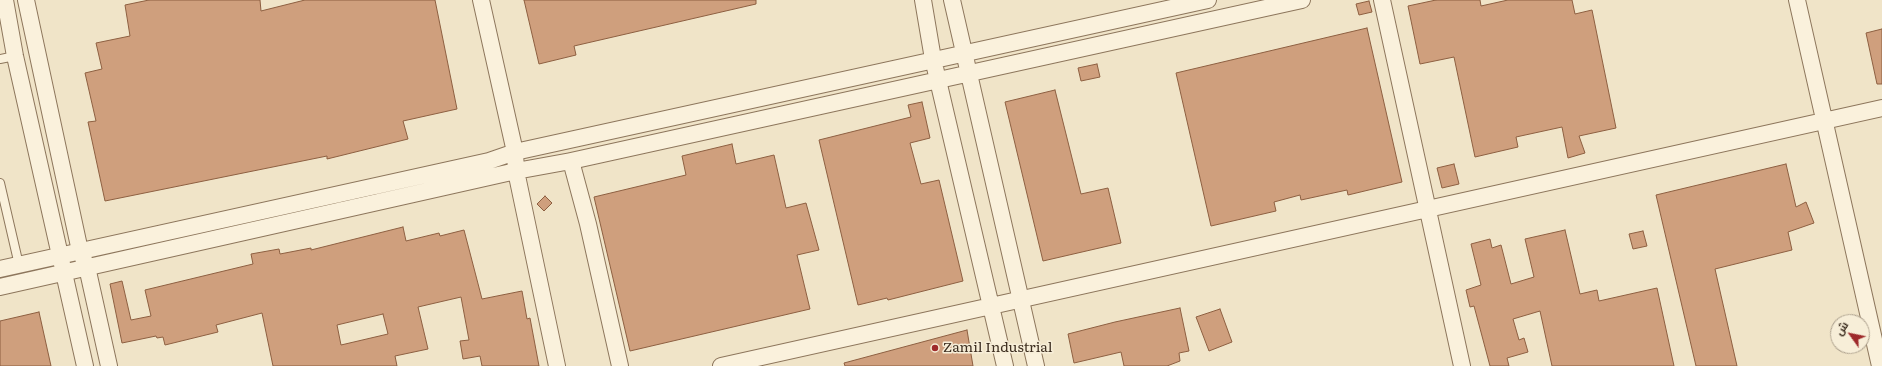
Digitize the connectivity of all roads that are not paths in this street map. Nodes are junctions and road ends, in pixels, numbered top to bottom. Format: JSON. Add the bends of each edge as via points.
{"nodes":[{"id":1,"x":5,"y":0,"type":"edge"},
{"id":2,"x":26,"y":0,"type":"edge"},
{"id":3,"x":481,"y":0,"type":"edge"},
{"id":4,"x":923,"y":0,"type":"edge"},
{"id":5,"x":952,"y":0,"type":"edge"},
{"id":6,"x":1208,"y":0,"type":"edge"},
{"id":7,"x":1302,"y":0,"type":"edge"},
{"id":8,"x":1382,"y":0,"type":"edge"},
{"id":9,"x":1797,"y":0,"type":"edge"},
{"id":10,"x":36,"y":52,"type":"junction"},
{"id":11,"x":964,"y":53,"type":"junction"},
{"id":12,"x":7,"y":58,"type":"edge"},
{"id":13,"x":933,"y":59,"type":"junction"},
{"id":14,"x":968,"y":74,"type":"junction"},
{"id":15,"x":938,"y":81,"type":"junction"},
{"id":16,"x":1882,"y":108,"type":"edge"},
{"id":17,"x":1824,"y":121,"type":"junction"},
{"id":18,"x":515,"y":152,"type":"junction"},
{"id":19,"x":572,"y":161,"type":"junction"},
{"id":20,"x":516,"y":171,"type":"junction"},
{"id":21,"x":0,"y":183,"type":"edge"},
{"id":22,"x":1427,"y":208,"type":"junction"},
{"id":23,"x":80,"y":251,"type":"junction"},
{"id":24,"x":60,"y":255,"type":"junction"},
{"id":25,"x":19,"y":265,"type":"junction"},
{"id":26,"x":87,"y":266,"type":"junction"},
{"id":27,"x":0,"y":269,"type":"edge"},
{"id":28,"x":64,"y":272,"type":"junction"},
{"id":29,"x":0,"y":286,"type":"edge"},
{"id":30,"x":1021,"y":300,"type":"junction"},
{"id":31,"x":991,"y":306,"type":"junction"},
{"id":32,"x":84,"y":366,"type":"edge"},
{"id":33,"x":108,"y":366,"type":"edge"},
{"id":34,"x":557,"y":366,"type":"edge"},
{"id":35,"x":620,"y":366,"type":"edge"},
{"id":36,"x":721,"y":366,"type":"edge"},
{"id":37,"x":1005,"y":366,"type":"edge"},
{"id":38,"x":1036,"y":366,"type":"edge"},
{"id":39,"x":1462,"y":366,"type":"edge"},
{"id":40,"x":1880,"y":366,"type":"edge"}],
"edges":[{"from":1,"to":12,"type":"street"},
{"from":2,"to":10,"type":"street"},
{"from":3,"to":18,"type":"street"},
{"from":4,"to":13,"type":"street"},
{"from":5,"to":11,"type":"street"},
{"from":6,"to":11,"type":"street"},
{"from":7,"to":14,"type":"street"},
{"from":8,"to":22,"type":"street"},
{"from":9,"to":17,"type":"street"},
{"from":10,"to":12,"type":"street"},
{"from":10,"to":23,"type":"street"},
{"from":11,"to":13,"type":"street"},
{"from":11,"to":14,"type":"street"},
{"from":12,"to":24,"type":"street"},
{"from":13,"to":15,"type":"street"},
{"from":13,"to":18,"type":"street"},
{"from":14,"to":15,"type":"street"},
{"from":14,"to":30,"type":"street"},
{"from":15,"to":19,"type":"street"},
{"from":15,"to":31,"type":"street"},
{"from":16,"to":17,"type":"street"},
{"from":17,"to":22,"type":"street"},
{"from":17,"to":40,"type":"street"},
{"from":18,"to":20,"type":"street"},
{"from":18,"to":23,"type":"street","via":[[489,161]]},
{"from":19,"to":20,"type":"street"},
{"from":19,"to":35,"type":"street"},
{"from":20,"to":26,"type":"street"},
{"from":20,"to":34,"type":"street"},
{"from":21,"to":25,"type":"lane"},
{"from":22,"to":30,"type":"street"},
{"from":22,"to":39,"type":"street"},
{"from":23,"to":24,"type":"street"},
{"from":23,"to":26,"type":"street"},
{"from":24,"to":25,"type":"street"},
{"from":24,"to":28,"type":"street"},
{"from":25,"to":27,"type":"street"},
{"from":26,"to":28,"type":"street"},
{"from":26,"to":33,"type":"street"},
{"from":28,"to":29,"type":"street"},
{"from":28,"to":32,"type":"street"},
{"from":30,"to":31,"type":"street"},
{"from":30,"to":38,"type":"street"},
{"from":31,"to":36,"type":"street"},
{"from":31,"to":37,"type":"street"}]}
